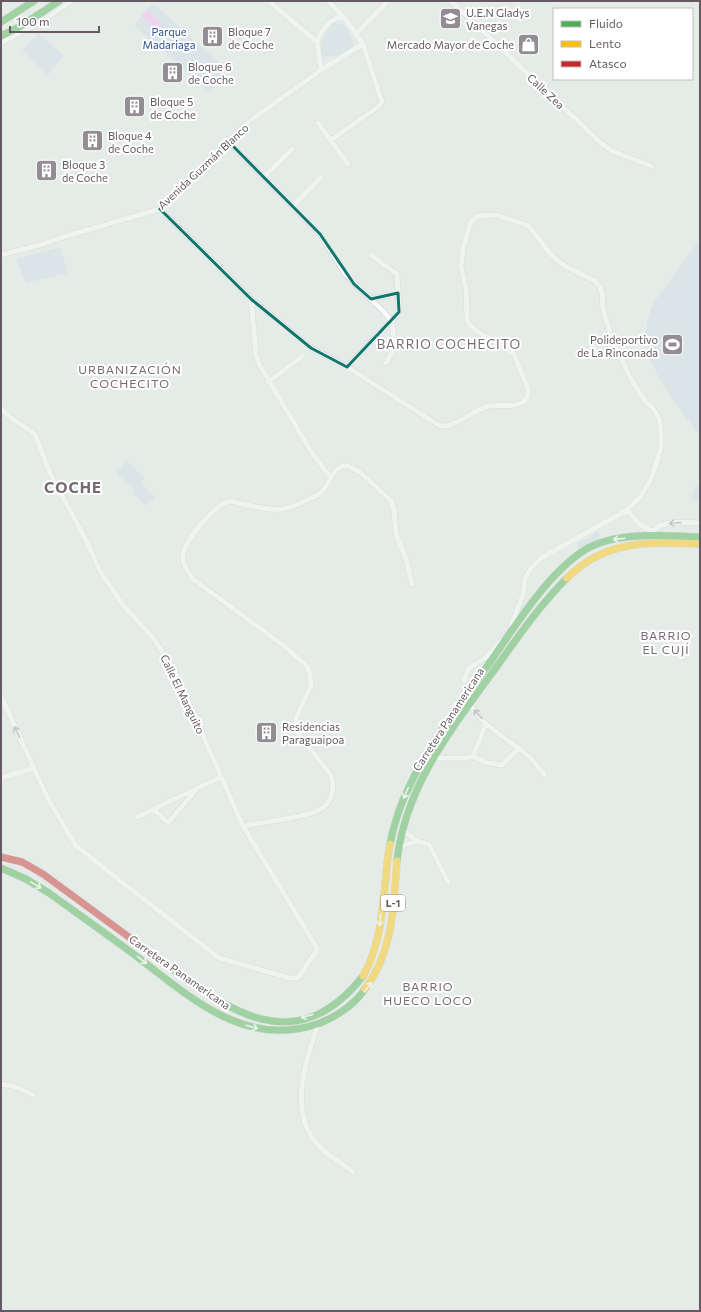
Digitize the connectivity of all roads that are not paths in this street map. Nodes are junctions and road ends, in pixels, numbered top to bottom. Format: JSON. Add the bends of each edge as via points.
{"nodes":[{"id":1,"x":34,"y":1,"type":"edge"},
{"id":2,"x":59,"y":1,"type":"edge"},
{"id":3,"x":72,"y":1,"type":"edge"},
{"id":4,"x":269,"y":1,"type":"edge"},
{"id":5,"x":328,"y":1,"type":"edge"},
{"id":6,"x":388,"y":1,"type":"edge"},
{"id":7,"x":451,"y":1,"type":"edge"},
{"id":8,"x":343,"y":16,"type":"junction"},
{"id":9,"x":1,"y":22,"type":"edge"},
{"id":10,"x":356,"y":34,"type":"junction"},
{"id":11,"x":1,"y":36,"type":"edge"},
{"id":12,"x":317,"y":42,"type":"junction"},
{"id":13,"x":1,"y":43,"type":"edge"},
{"id":14,"x":363,"y":44,"type":"junction"},
{"id":15,"x":321,"y":70,"type":"junction"},
{"id":16,"x":318,"y":123,"type":"dead end"},
{"id":17,"x":331,"y":140,"type":"junction"},
{"id":18,"x":228,"y":141,"type":"junction"},
{"id":19,"x":292,"y":149,"type":"dead end"},
{"id":20,"x":348,"y":164,"type":"dead end"},
{"id":21,"x":651,"y":166,"type":"dead end"},
{"id":22,"x":264,"y":177,"type":"junction"},
{"id":23,"x":321,"y":177,"type":"dead end"},
{"id":24,"x":293,"y":206,"type":"junction"},
{"id":25,"x":160,"y":209,"type":"junction"},
{"id":26,"x":1,"y":255,"type":"edge"},
{"id":27,"x":371,"y":256,"type":"dead end"},
{"id":28,"x":398,"y":293,"type":"junction"},
{"id":29,"x":251,"y":299,"type":"junction"},
{"id":30,"x":371,"y":299,"type":"junction"},
{"id":31,"x":392,"y":322,"type":"junction"},
{"id":32,"x":303,"y":356,"type":"dead end"},
{"id":33,"x":386,"y":363,"type":"dead end"},
{"id":34,"x":347,"y":367,"type":"junction"},
{"id":35,"x":268,"y":382,"type":"junction"},
{"id":36,"x":1,"y":408,"type":"edge"},
{"id":37,"x":7,"y":415,"type":"junction"},
{"id":38,"x":1,"y":418,"type":"edge"},
{"id":39,"x":331,"y":478,"type":"junction"},
{"id":40,"x":627,"y":510,"type":"junction"},
{"id":41,"x":700,"y":523,"type":"edge"},
{"id":42,"x":649,"y":534,"type":"junction"},
{"id":43,"x":700,"y":537,"type":"edge"},
{"id":44,"x":700,"y":544,"type":"edge"},
{"id":45,"x":412,"y":584,"type":"dead end"},
{"id":46,"x":487,"y":660,"type":"junction"},
{"id":47,"x":464,"y":681,"type":"dead end"},
{"id":48,"x":1,"y":696,"type":"edge"},
{"id":49,"x":469,"y":704,"type":"junction"},
{"id":50,"x":486,"y":724,"type":"junction"},
{"id":51,"x":519,"y":748,"type":"junction"},
{"id":52,"x":473,"y":756,"type":"junction"},
{"id":53,"x":434,"y":758,"type":"junction"},
{"id":54,"x":34,"y":768,"type":"junction"},
{"id":55,"x":544,"y":774,"type":"dead end"},
{"id":56,"x":221,"y":777,"type":"junction"},
{"id":57,"x":1,"y":778,"type":"edge"},
{"id":58,"x":197,"y":788,"type":"junction"},
{"id":59,"x":153,"y":809,"type":"junction"},
{"id":60,"x":137,"y":817,"type":"dead end"},
{"id":61,"x":243,"y":826,"type":"junction"},
{"id":62,"x":404,"y":831,"type":"junction"},
{"id":63,"x":417,"y":841,"type":"junction"},
{"id":64,"x":400,"y":847,"type":"junction"},
{"id":65,"x":1,"y":856,"type":"edge"},
{"id":66,"x":1,"y":868,"type":"edge"},
{"id":67,"x":448,"y":882,"type":"dead end"},
{"id":68,"x":318,"y":1024,"type":"junction"},
{"id":69,"x":1,"y":1084,"type":"edge"},
{"id":70,"x":33,"y":1094,"type":"dead end"},
{"id":71,"x":353,"y":1172,"type":"dead end"}],
"edges":[{"from":1,"to":9,"type":"main road"},
{"from":2,"to":11,"type":"main road"},
{"from":3,"to":13,"type":"street"},
{"from":4,"to":12,"type":"street"},
{"from":5,"to":8,"type":"street"},
{"from":6,"to":10,"type":"street"},
{"from":7,"to":21,"type":"street","name":"Calle Zea","via":[[601,143],[612,151]]},
{"from":8,"to":10,"type":"street"},
{"from":8,"to":12,"type":"street","via":[[332,19],[322,29]]},
{"from":10,"to":14,"type":"street"},
{"from":12,"to":15,"type":"street"},
{"from":14,"to":15,"type":"street","name":"Avenida Guzmán Blanco"},
{"from":14,"to":17,"type":"street","via":[[382,102]]},
{"from":15,"to":18,"type":"street","name":"Avenida Guzmán Blanco","via":[[251,120]]},
{"from":16,"to":17,"type":"street"},
{"from":17,"to":20,"type":"street"},
{"from":18,"to":22,"type":"street"},
{"from":18,"to":25,"type":"street","name":"Avenida Guzmán Blanco"},
{"from":19,"to":22,"type":"street"},
{"from":22,"to":24,"type":"street"},
{"from":23,"to":24,"type":"street"},
{"from":24,"to":30,"type":"street","via":[[320,234],[346,275]]},
{"from":25,"to":26,"type":"street","name":"Avenida Guzmán Blanco","via":[[40,246]]},
{"from":25,"to":29,"type":"street"},
{"from":27,"to":28,"type":"street","via":[[396,273]]},
{"from":28,"to":30,"type":"street"},
{"from":28,"to":31,"type":"street","via":[[399,312]]},
{"from":29,"to":34,"type":"street","via":[[311,348]]},
{"from":29,"to":35,"type":"street","via":[[256,354]]},
{"from":30,"to":31,"type":"street"},
{"from":31,"to":33,"type":"street","via":[[394,340],[392,352]]},
{"from":31,"to":34,"type":"street"},
{"from":32,"to":35,"type":"street"},
{"from":34,"to":40,"type":"street","via":[[440,426],[452,425],[476,410],[490,406],[523,403],[528,395],[528,389],[514,354],[472,327],[467,320],[466,288],[461,267],[462,248],[474,218],[496,215],[528,226],[552,256],[595,281],[600,287],[603,310],[612,339],[632,381],[658,418],[662,437],[661,448],[651,479],[641,496]]},
{"from":35,"to":39,"type":"street","via":[[312,453]]},
{"from":36,"to":37,"type":"street","name":"Calle El Manguito"},
{"from":37,"to":38,"type":"street"},
{"from":37,"to":56,"type":"street","name":"Calle El Manguito","via":[[35,434],[50,472],[100,571],[123,605],[154,639],[174,670]]},
{"from":39,"to":45,"type":"street","via":[[341,466],[351,466],[387,496],[393,506],[396,534]]},
{"from":39,"to":61,"type":"street","via":[[318,494],[290,507],[279,509],[230,501],[224,503],[189,540],[183,554],[184,566],[193,579],[301,659],[310,674],[311,686],[296,718],[296,726],[301,738],[331,775],[334,783],[330,799],[315,812]]},
{"from":40,"to":42,"type":"street"},
{"from":40,"to":46,"type":"street","via":[[541,558],[531,568],[525,579],[523,594],[511,626]]},
{"from":41,"to":42,"type":"street","one_way":true,"via":[[676,522],[658,526]]},
{"from":42,"to":43,"type":"main road","name":"Carretera Panamericana","number":"L-1"},
{"from":42,"to":46,"type":"main road","name":"Carretera Panamericana","number":"L-1","one_way":true,"via":[[604,543],[590,548],[577,557],[540,593]]},
{"from":44,"to":49,"type":"main road","name":"Carretera Panamericana","number":"L-1","via":[[643,543],[609,550],[590,560],[568,577],[545,601]]},
{"from":46,"to":47,"type":"street","via":[[469,668]]},
{"from":46,"to":65,"type":"main road","name":"Carretera Panamericana","number":"L-1","one_way":true,"via":[[419,763],[400,806],[387,865],[380,930],[369,965],[349,995],[334,1006],[315,1014],[282,1021],[259,1020],[242,1014],[186,980],[43,874],[22,862]]},
{"from":54,"to":48,"type":"street","one_way":true},
{"from":50,"to":49,"type":"street","one_way":true},
{"from":49,"to":53,"type":"main road","name":"Carretera Panamericana","number":"L-1"},
{"from":50,"to":51,"type":"street"},
{"from":50,"to":52,"type":"street"},
{"from":51,"to":52,"type":"street","via":[[502,765],[487,763]]},
{"from":51,"to":55,"type":"street"},
{"from":52,"to":53,"type":"street"},
{"from":53,"to":62,"type":"main road","name":"Carretera Panamericana","number":"L-1","via":[[419,785]]},
{"from":54,"to":57,"type":"street"},
{"from":54,"to":61,"type":"street","name":"Calle El Manguito","via":[[48,799],[76,846],[219,958],[298,978],[317,950]]},
{"from":56,"to":58,"type":"street"},
{"from":56,"to":61,"type":"street","name":"Calle El Manguito"},
{"from":58,"to":59,"type":"street"},
{"from":58,"to":59,"type":"street","via":[[171,822],[166,822]]},
{"from":59,"to":60,"type":"street"},
{"from":62,"to":63,"type":"street"},
{"from":62,"to":64,"type":"main road","name":"Carretera Panamericana","number":"L-1"},
{"from":63,"to":64,"type":"street"},
{"from":63,"to":67,"type":"street","via":[[429,844]]},
{"from":68,"to":64,"type":"main road","name":"Carretera Panamericana","number":"L-1","one_way":true,"via":[[337,1016],[355,1003],[380,965],[391,928]]},
{"from":66,"to":68,"type":"main road","name":"Carretera Panamericana","number":"L-1","one_way":true,"via":[[41,888],[211,1010],[230,1020],[265,1030],[289,1030]]},
{"from":68,"to":71,"type":"street","via":[[306,1061],[302,1089],[306,1123],[319,1146]]},
{"from":69,"to":70,"type":"street"}]}
